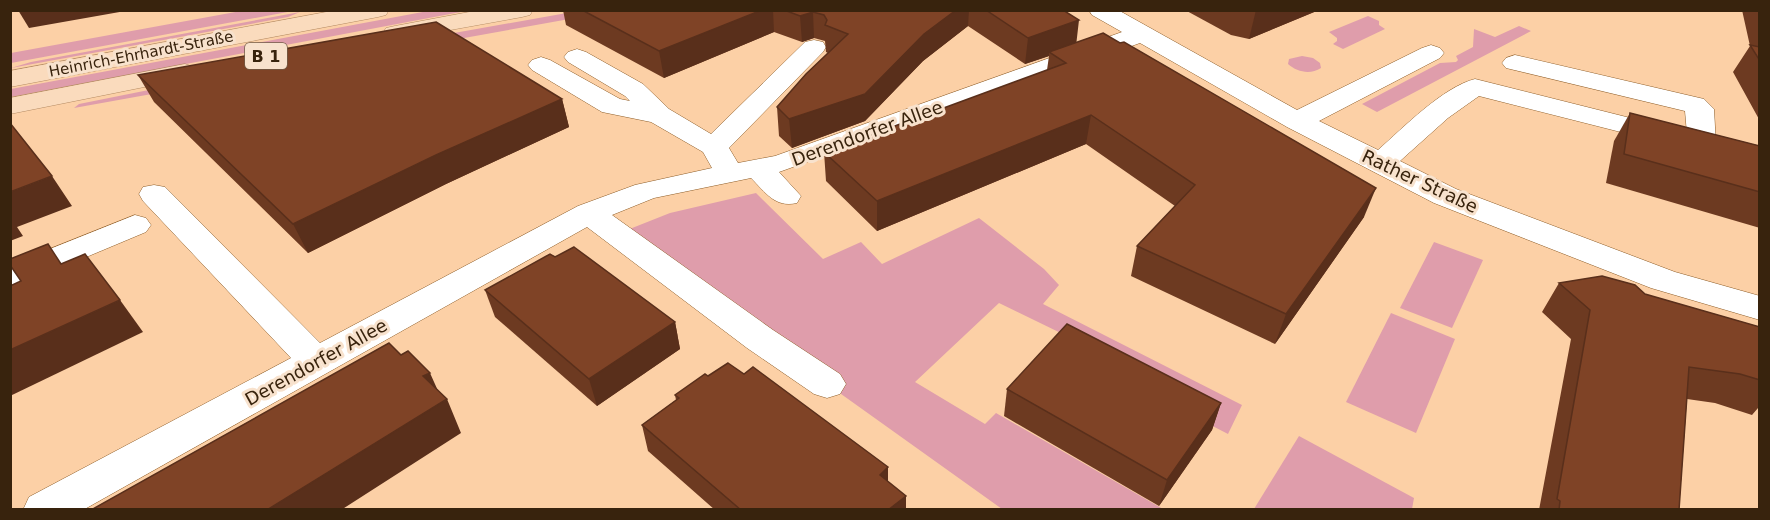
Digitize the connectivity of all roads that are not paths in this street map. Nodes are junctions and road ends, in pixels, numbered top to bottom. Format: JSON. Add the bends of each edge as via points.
{"nodes":[{"id":1,"x":378,"y":10,"type":"edge"},
{"id":2,"x":522,"y":10,"type":"edge"},
{"id":3,"x":1100,"y":10,"type":"edge"},
{"id":4,"x":328,"y":15,"type":"edge"},
{"id":5,"x":1141,"y":34,"type":"junction"},
{"id":6,"x":376,"y":36,"type":"edge"},
{"id":7,"x":814,"y":47,"type":"dead end"},
{"id":8,"x":1431,"y":53,"type":"dead end"},
{"id":9,"x":578,"y":57,"type":"dead end"},
{"id":10,"x":1515,"y":63,"type":"dead end"},
{"id":11,"x":541,"y":65,"type":"dead end"},
{"id":12,"x":206,"y":68,"type":"edge"},
{"id":13,"x":10,"y":79,"type":"edge"},
{"id":14,"x":10,"y":106,"type":"edge"},
{"id":15,"x":659,"y":115,"type":"junction"},
{"id":16,"x":1297,"y":121,"type":"junction"},
{"id":17,"x":714,"y":147,"type":"junction"},
{"id":18,"x":1381,"y":163,"type":"junction"},
{"id":19,"x":744,"y":171,"type":"junction"},
{"id":20,"x":154,"y":194,"type":"dead end"},
{"id":21,"x":786,"y":196,"type":"dead end"},
{"id":22,"x":589,"y":213,"type":"junction"},
{"id":23,"x":135,"y":225,"type":"dead end"},
{"id":24,"x":10,"y":278,"type":"edge"},
{"id":25,"x":1760,"y":308,"type":"edge"},
{"id":26,"x":316,"y":362,"type":"junction"},
{"id":27,"x":827,"y":384,"type":"dead end"},
{"id":28,"x":44,"y":510,"type":"edge"}],
"edges":[{"from":1,"to":4,"type":"main road","name":"Heinrich-Ehrhardt-Straße","number":"B 1"},
{"from":2,"to":6,"type":"main road"},
{"from":3,"to":5,"type":"street","name":"Rather Straße"},
{"from":4,"to":13,"type":"main road","name":"Heinrich-Ehrhardt-Straße","number":"B 1"},
{"from":5,"to":16,"type":"street","name":"Rather Straße"},
{"from":5,"to":19,"type":"street","name":"Derendorfer Allee","via":[[782,163]]},
{"from":7,"to":17,"type":"street"},
{"from":8,"to":16,"type":"street"},
{"from":9,"to":15,"type":"street","via":[[634,90]]},
{"from":10,"to":18,"type":"street","via":[[1694,105],[1700,109],[1713,148],[1475,87],[1438,112]]},
{"from":11,"to":15,"type":"street","via":[[612,106]]},
{"from":12,"to":14,"type":"main road","name":"Heinrich-Ehrhardt-Straße"},
{"from":15,"to":17,"type":"street"},
{"from":16,"to":18,"type":"street","name":"Rather Straße"},
{"from":17,"to":19,"type":"street"},
{"from":18,"to":25,"type":"street","name":"Rather Straße","via":[[1445,196],[1557,240],[1663,280]]},
{"from":19,"to":21,"type":"street"},
{"from":19,"to":22,"type":"street","name":"Derendorfer Allee","via":[[646,190]]},
{"from":20,"to":26,"type":"street"},
{"from":22,"to":26,"type":"street","name":"Derendorfer Allee"},
{"from":22,"to":27,"type":"street"},
{"from":23,"to":24,"type":"street"},
{"from":26,"to":28,"type":"street","name":"Derendorfer Allee"}]}
